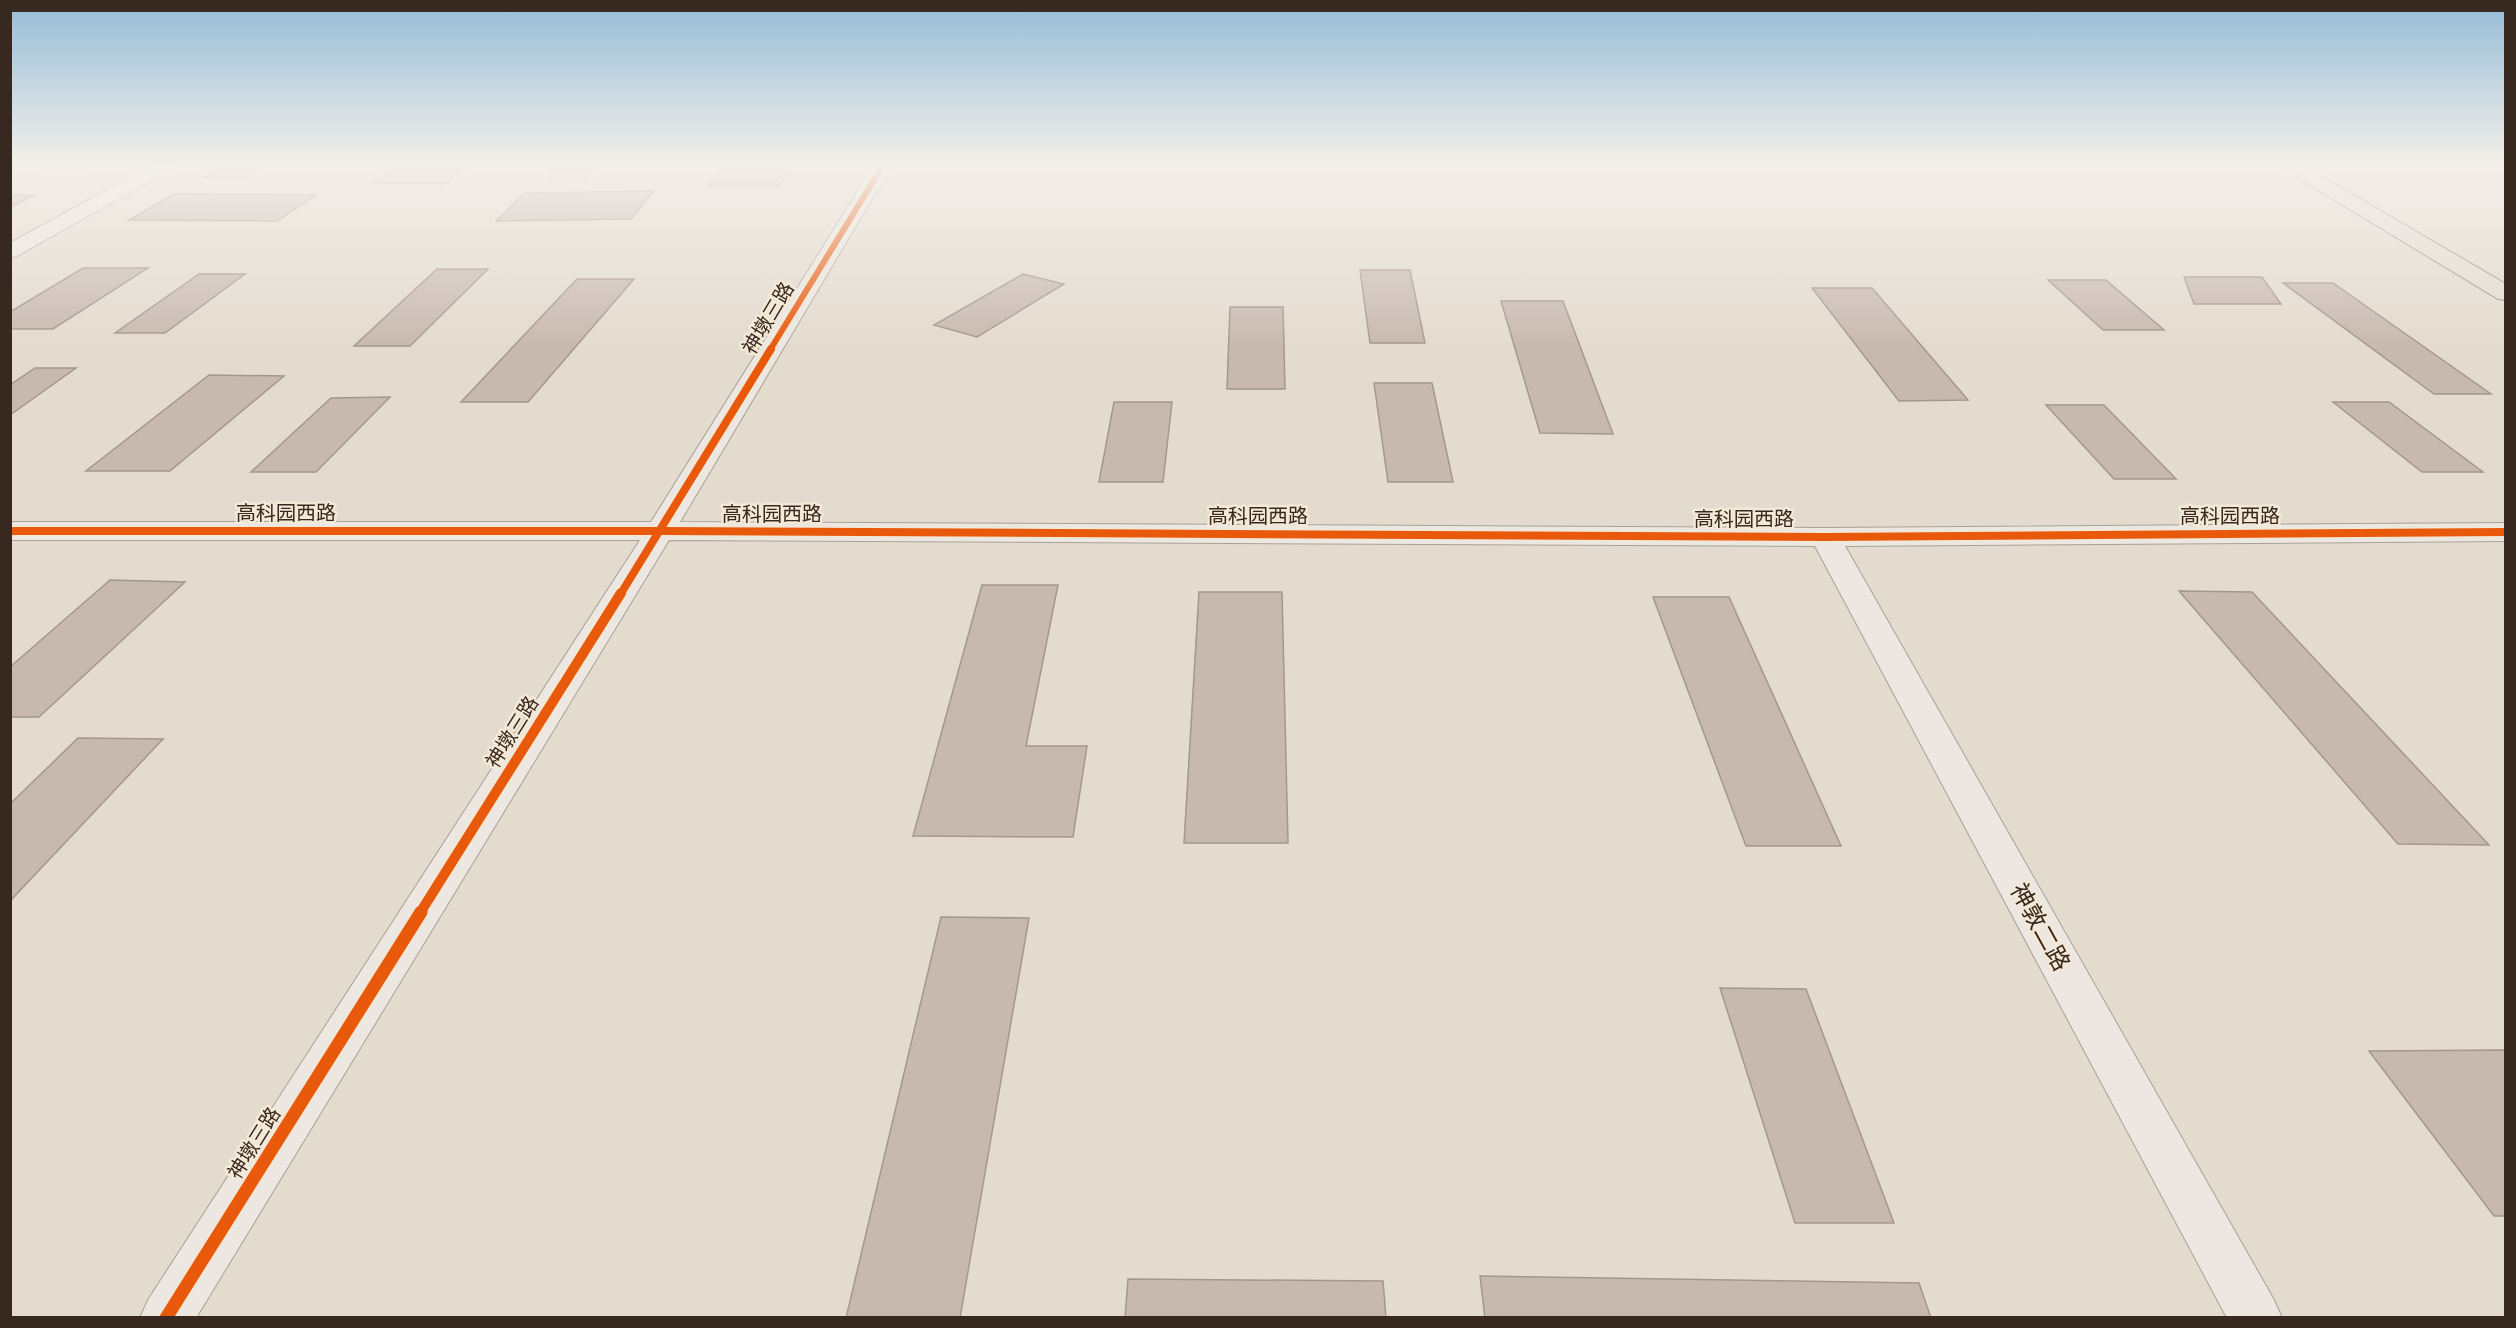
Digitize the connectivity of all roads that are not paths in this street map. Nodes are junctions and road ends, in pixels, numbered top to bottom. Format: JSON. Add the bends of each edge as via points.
{"nodes":[{"id":1,"x":60,"y":224,"type":"edge"},
{"id":2,"x":843,"y":224,"type":"edge"},
{"id":3,"x":2395,"y":224,"type":"edge"},
{"id":4,"x":2410,"y":224,"type":"edge"},
{"id":5,"x":10,"y":252,"type":"edge"},
{"id":6,"x":2505,"y":276,"type":"edge"},
{"id":7,"x":2505,"y":294,"type":"edge"},
{"id":8,"x":10,"y":531,"type":"edge"},
{"id":9,"x":660,"y":531,"type":"junction"},
{"id":10,"x":2505,"y":532,"type":"edge"},
{"id":11,"x":1825,"y":537,"type":"junction"},
{"id":12,"x":166,"y":1317,"type":"edge"},
{"id":13,"x":2256,"y":1317,"type":"edge"}],
"edges":[{"from":1,"to":5,"type":"street"},
{"from":2,"to":9,"type":"street","name":"神墩三路"},
{"from":3,"to":7,"type":"main road"},
{"from":4,"to":6,"type":"main road"},
{"from":8,"to":9,"type":"street","name":"高科园西路"},
{"from":9,"to":11,"type":"street","name":"高科园西路"},
{"from":9,"to":12,"type":"street","name":"神墩三路"},
{"from":10,"to":11,"type":"street","name":"高科园西路"},
{"from":11,"to":13,"type":"street","name":"神敦二路"}]}
